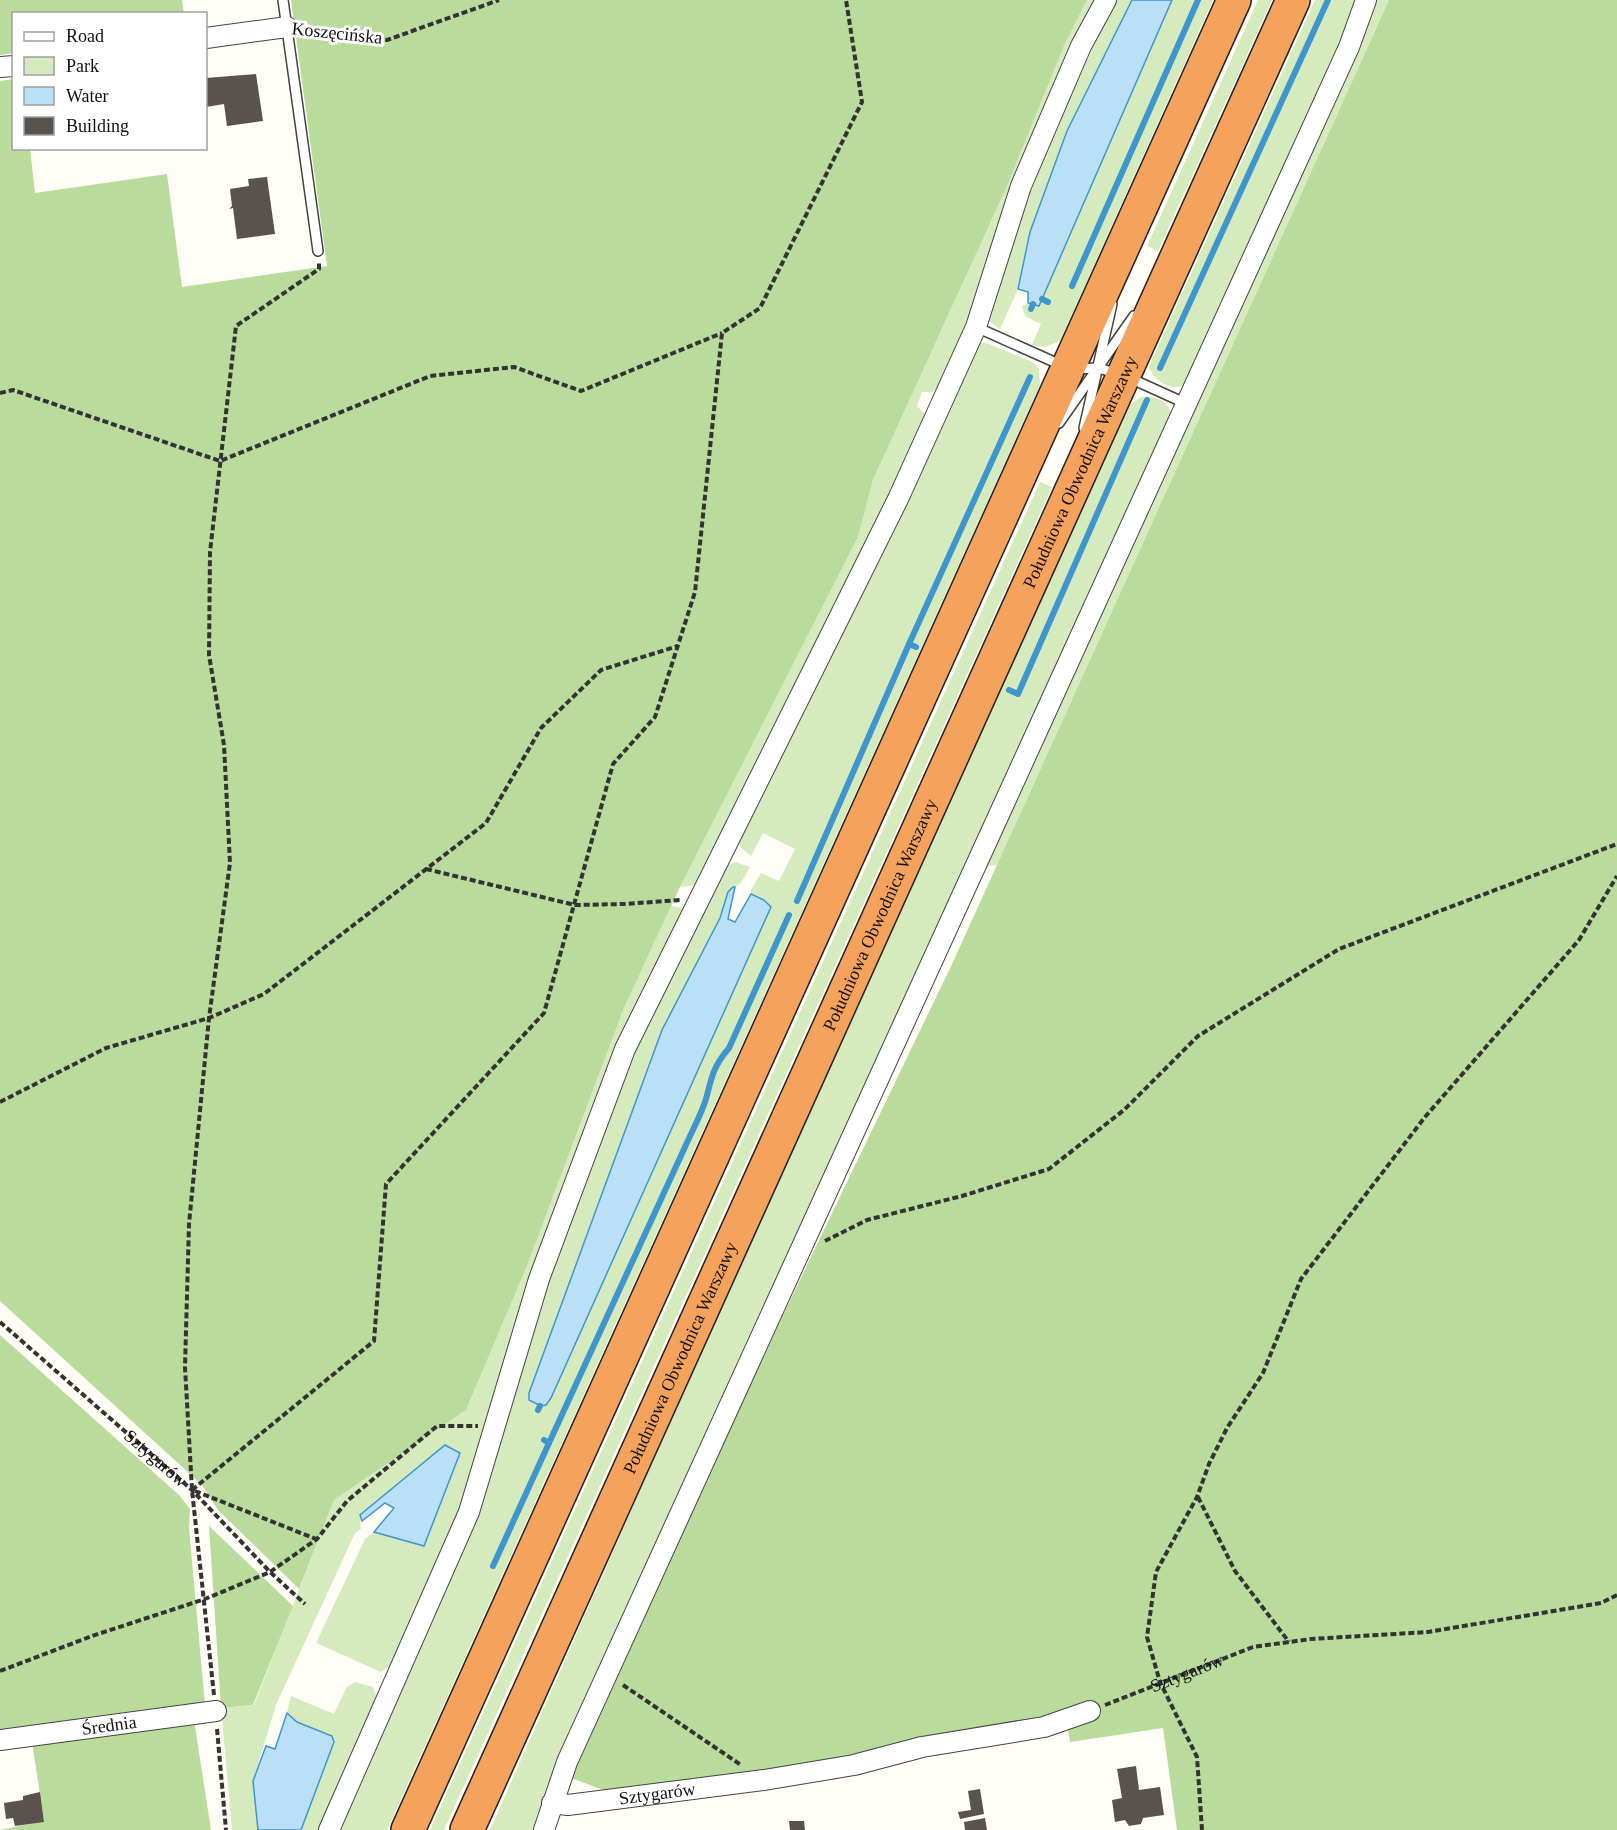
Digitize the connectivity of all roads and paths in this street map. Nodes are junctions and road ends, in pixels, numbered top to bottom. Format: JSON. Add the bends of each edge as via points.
{"nodes":[{"id":1,"x":283,"y":0,"type":"edge"},
{"id":2,"x":499,"y":0,"type":"edge"},
{"id":3,"x":846,"y":0,"type":"edge"},
{"id":4,"x":1106,"y":0,"type":"edge"},
{"id":5,"x":1234,"y":0,"type":"edge"},
{"id":6,"x":1293,"y":0,"type":"edge"},
{"id":7,"x":1366,"y":0,"type":"edge"},
{"id":8,"x":287,"y":27,"type":"junction"},
{"id":9,"x":207,"y":38,"type":"edge"},
{"id":10,"x":318,"y":251,"type":"joint"},
{"id":11,"x":976,"y":327,"type":"junction"},
{"id":12,"x":722,"y":333,"type":"junction"},
{"id":13,"x":1097,"y":371,"type":"junction"},
{"id":14,"x":0,"y":393,"type":"edge"},
{"id":15,"x":1187,"y":404,"type":"junction"},
{"id":16,"x":1082,"y":437,"type":"dead end"},
{"id":17,"x":1079,"y":449,"type":"dead end"},
{"id":18,"x":220,"y":461,"type":"junction"},
{"id":19,"x":1069,"y":495,"type":"junction"},
{"id":20,"x":678,"y":646,"type":"junction"},
{"id":21,"x":1617,"y":844,"type":"edge"},
{"id":22,"x":426,"y":869,"type":"junction"},
{"id":23,"x":1617,"y":876,"type":"edge"},
{"id":24,"x":698,"y":898,"type":"junction"},
{"id":25,"x":575,"y":905,"type":"junction"},
{"id":26,"x":209,"y":1018,"type":"junction"},
{"id":27,"x":0,"y":1102,"type":"edge"},
{"id":28,"x":800,"y":1253,"type":"junction"},
{"id":29,"x":0,"y":1322,"type":"edge"},
{"id":30,"x":7,"y":1329,"type":"junction"},
{"id":31,"x":0,"y":1330,"type":"edge"},
{"id":32,"x":496,"y":1425,"type":"junction"},
{"id":33,"x":192,"y":1490,"type":"junction"},
{"id":34,"x":1197,"y":1497,"type":"junction"},
{"id":35,"x":316,"y":1539,"type":"junction"},
{"id":36,"x":270,"y":1572,"type":"junction"},
{"id":37,"x":1617,"y":1595,"type":"edge"},
{"id":38,"x":205,"y":1599,"type":"junction"},
{"id":39,"x":305,"y":1604,"type":"dead end"},
{"id":40,"x":1289,"y":1642,"type":"junction"},
{"id":41,"x":0,"y":1671,"type":"edge"},
{"id":42,"x":607,"y":1674,"type":"junction"},
{"id":43,"x":1160,"y":1682,"type":"junction"},
{"id":44,"x":216,"y":1711,"type":"junction"},
{"id":45,"x":1090,"y":1712,"type":"joint"},
{"id":46,"x":0,"y":1740,"type":"edge"},
{"id":47,"x":764,"y":1780,"type":"junction"},
{"id":48,"x":552,"y":1803,"type":"junction"},
{"id":49,"x":226,"y":1830,"type":"edge"},
{"id":50,"x":329,"y":1830,"type":"edge"},
{"id":51,"x":408,"y":1830,"type":"edge"},
{"id":52,"x":467,"y":1830,"type":"edge"},
{"id":53,"x":544,"y":1830,"type":"edge"},
{"id":54,"x":1202,"y":1830,"type":"edge"}],
"edges":[{"from":1,"to":8,"type":"lane"},
{"from":2,"to":8,"type":"path","name":"Koszęcińska","via":[[387,40]]},
{"from":3,"to":12,"type":"path","via":[[862,102],[760,308]]},
{"from":4,"to":11,"type":"street","via":[[1081,46],[1021,186]]},
{"from":5,"to":13,"type":"highway","name":"Południowa Obwodnica Warszawy","via":[[1127,239]]},
{"from":6,"to":13,"type":"highway","name":"Południowa Obwodnica Warszawy","via":[[1176,258]]},
{"from":7,"to":15,"type":"street","via":[[1349,47]]},
{"from":8,"to":9,"type":"street","name":"Koszęcińska"},
{"from":8,"to":10,"type":"lane"},
{"from":10,"to":18,"type":"path","via":[[319,269],[236,326]]},
{"from":11,"to":13,"type":"lane"},
{"from":11,"to":24,"type":"street","via":[[898,499]]},
{"from":12,"to":18,"type":"path","via":[[581,391],[514,367],[430,376]]},
{"from":12,"to":20,"type":"path","via":[[695,592]]},
{"from":13,"to":15,"type":"lane"},
{"from":13,"to":16,"type":"lane"},
{"from":13,"to":19,"type":"highway","name":"Południowa Obwodnica Warszawy"},
{"from":13,"to":51,"type":"highway","name":"Południowa Obwodnica Warszawy","via":[[1021,476]]},
{"from":14,"to":18,"type":"path","via":[[13,390]]},
{"from":15,"to":28,"type":"street"},
{"from":17,"to":19,"type":"lane"},
{"from":18,"to":26,"type":"path","via":[[210,552],[209,655],[224,745],[230,863]]},
{"from":19,"to":52,"type":"highway","name":"Południowa Obwodnica Warszawy"},
{"from":20,"to":22,"type":"path","via":[[601,670],[541,728],[486,823]]},
{"from":20,"to":25,"type":"path","via":[[655,717],[613,764]]},
{"from":21,"to":28,"type":"path","via":[[1339,949],[1198,1036],[1124,1110],[1050,1168],[867,1220]]},
{"from":22,"to":25,"type":"path"},
{"from":22,"to":26,"type":"path","via":[[264,994]]},
{"from":23,"to":34,"type":"path","via":[[1580,940],[1425,1117],[1301,1279],[1263,1373],[1227,1428]]},
{"from":24,"to":25,"type":"path"},
{"from":24,"to":32,"type":"street","via":[[625,1049],[539,1279]]},
{"from":25,"to":33,"type":"path","via":[[544,1013],[386,1184],[375,1341]]},
{"from":26,"to":27,"type":"path","via":[[106,1048]]},
{"from":26,"to":33,"type":"path","via":[[189,1236],[185,1367]]},
{"from":28,"to":42,"type":"street"},
{"from":29,"to":30,"type":"path","name":"Sztygarów"},
{"from":30,"to":31,"type":"path"},
{"from":30,"to":33,"type":"path","name":"Sztygarów"},
{"from":32,"to":35,"type":"path","via":[[437,1426],[347,1501]]},
{"from":32,"to":50,"type":"street","via":[[469,1512]]},
{"from":33,"to":35,"type":"path"},
{"from":33,"to":36,"type":"path","name":"Sztygarów"},
{"from":33,"to":38,"type":"path"},
{"from":34,"to":40,"type":"path","via":[[1235,1571]]},
{"from":34,"to":43,"type":"path","via":[[1156,1572],[1147,1637]]},
{"from":35,"to":36,"type":"path"},
{"from":36,"to":38,"type":"path"},
{"from":36,"to":39,"type":"path","name":"Sztygarów"},
{"from":37,"to":40,"type":"path","name":"Sztygarów","via":[[1601,1603],[1428,1632]]},
{"from":38,"to":41,"type":"path"},
{"from":38,"to":44,"type":"path"},
{"from":40,"to":43,"type":"path","name":"Sztygarów","via":[[1253,1647]]},
{"from":42,"to":47,"type":"path"},
{"from":42,"to":48,"type":"street"},
{"from":43,"to":45,"type":"path","name":"Sztygarów"},
{"from":43,"to":54,"type":"path","via":[[1197,1757]]},
{"from":44,"to":46,"type":"street","name":"Średnia"},
{"from":44,"to":49,"type":"path"},
{"from":45,"to":47,"type":"street","name":"Sztygarów","via":[[1044,1726]]},
{"from":47,"to":48,"type":"street","name":"Sztygarów","via":[[568,1805]]},
{"from":48,"to":53,"type":"street"}]}
